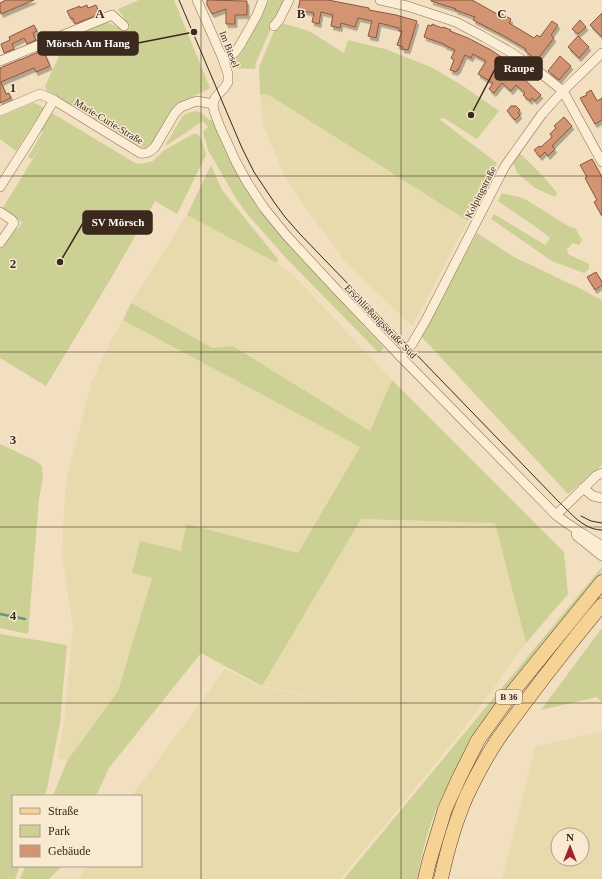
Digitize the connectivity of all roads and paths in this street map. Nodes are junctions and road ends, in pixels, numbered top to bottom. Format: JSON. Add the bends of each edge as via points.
{"nodes":[{"id":1,"x":198,"y":0,"type":"edge"},
{"id":2,"x":263,"y":0,"type":"edge"},
{"id":3,"x":289,"y":0,"type":"edge"},
{"id":4,"x":380,"y":0,"type":"edge"},
{"id":5,"x":124,"y":26,"type":"dead end"},
{"id":6,"x":274,"y":26,"type":"dead end"},
{"id":7,"x":602,"y":53,"type":"edge"},
{"id":8,"x":223,"y":59,"type":"junction"},
{"id":9,"x":0,"y":61,"type":"edge"},
{"id":10,"x":563,"y":91,"type":"junction"},
{"id":11,"x":54,"y":100,"type":"junction"},
{"id":12,"x":213,"y":104,"type":"junction"},
{"id":13,"x":0,"y":111,"type":"edge"},
{"id":14,"x":602,"y":162,"type":"edge"},
{"id":15,"x":0,"y":187,"type":"edge"},
{"id":16,"x":0,"y":212,"type":"edge"},
{"id":17,"x":0,"y":243,"type":"edge"},
{"id":18,"x":400,"y":356,"type":"junction"},
{"id":19,"x":602,"y":473,"type":"edge"},
{"id":20,"x":583,"y":488,"type":"junction"},
{"id":21,"x":602,"y":498,"type":"edge"},
{"id":22,"x":556,"y":515,"type":"junction"},
{"id":23,"x":570,"y":526,"type":"junction"},
{"id":24,"x":590,"y":538,"type":"junction"},
{"id":25,"x":602,"y":541,"type":"edge"},
{"id":26,"x":602,"y":546,"type":"edge"},
{"id":27,"x":602,"y":556,"type":"edge"},
{"id":28,"x":602,"y":582,"type":"edge"},
{"id":29,"x":602,"y":605,"type":"edge"},
{"id":30,"x":425,"y":879,"type":"edge"},
{"id":31,"x":441,"y":879,"type":"edge"}],
"edges":[{"from":1,"to":8,"type":"street","name":"Im Biesel"},
{"from":2,"to":8,"type":"street","via":[[239,47]]},
{"from":3,"to":6,"type":"street"},
{"from":4,"to":10,"type":"street","via":[[456,22],[512,53]]},
{"from":5,"to":9,"type":"street","via":[[112,15]]},
{"from":7,"to":10,"type":"street","name":"Kolpingstraße"},
{"from":8,"to":12,"type":"street","name":"Im Biesel","via":[[228,82],[214,98]]},
{"from":10,"to":14,"type":"street"},
{"from":10,"to":18,"type":"street","name":"Kolpingstraße","via":[[542,114],[505,166],[426,320],[412,344]]},
{"from":11,"to":12,"type":"street","name":"Marie-Curie-Straße","via":[[145,154],[155,147],[181,107],[197,101]]},
{"from":11,"to":13,"type":"street","name":"Marie-Curie-Straße","via":[[40,94]]},
{"from":11,"to":15,"type":"street"},
{"from":12,"to":18,"type":"street","name":"Erschließungsstraße Süd","via":[[236,162],[264,208]]},
{"from":16,"to":17,"type":"street","via":[[14,223]]},
{"from":18,"to":22,"type":"street","name":"Erschließungsstraße Süd"},
{"from":19,"to":20,"type":"street"},
{"from":20,"to":21,"type":"street","via":[[593,496]]},
{"from":20,"to":22,"type":"street"},
{"from":22,"to":23,"type":"street","name":"Erschließungsstraße Süd"},
{"from":23,"to":24,"type":"street","name":"Erschließungsstraße Süd"},
{"from":23,"to":27,"type":"street","name":"Erschließungsstraße Süd","via":[[577,536]]},
{"from":24,"to":25,"type":"street","name":"Erschließungsstraße Süd"},
{"from":24,"to":26,"type":"street","name":"Erschließungsstraße Süd"},
{"from":28,"to":30,"type":"main road","number":"B 36","via":[[511,694],[478,740],[445,809]]},
{"from":29,"to":31,"type":"main road","number":"B 36","via":[[497,740],[467,796],[446,854]]}]}
